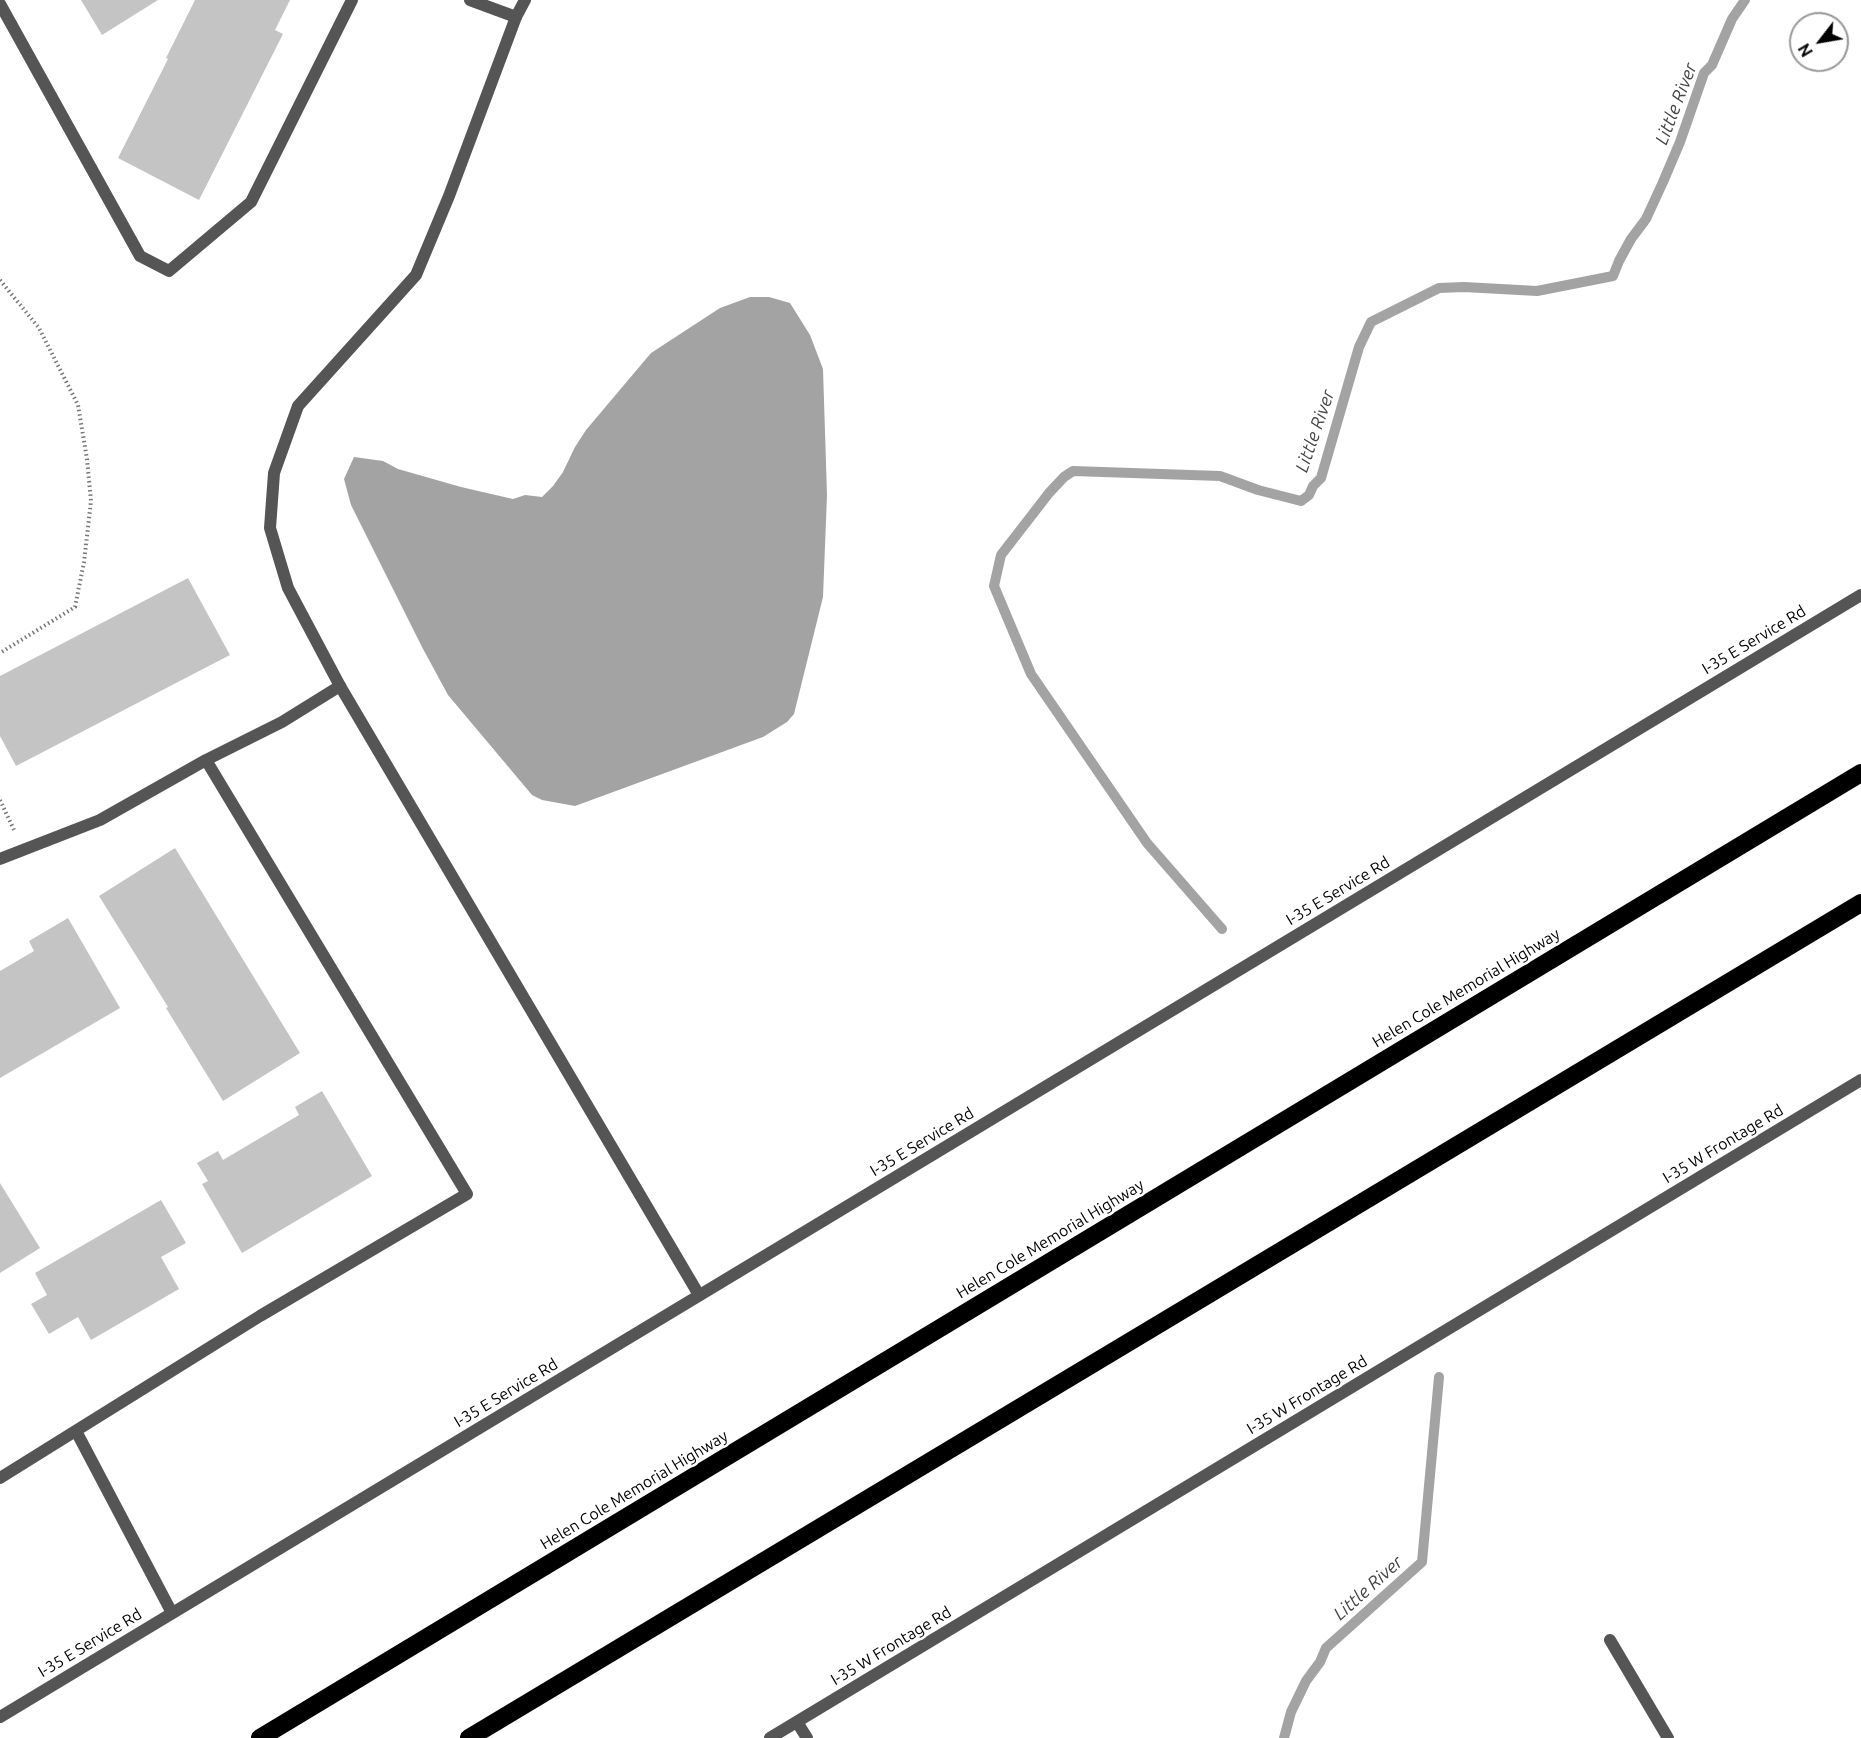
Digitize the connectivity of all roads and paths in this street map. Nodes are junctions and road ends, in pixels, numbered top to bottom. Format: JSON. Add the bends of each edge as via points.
{"nodes":[{"id":1,"x":352,"y":0,"type":"edge"},
{"id":2,"x":471,"y":0,"type":"edge"},
{"id":3,"x":525,"y":0,"type":"edge"},
{"id":4,"x":0,"y":4,"type":"edge"},
{"id":5,"x":516,"y":17,"type":"junction"},
{"id":6,"x":0,"y":280,"type":"edge"},
{"id":7,"x":1861,"y":595,"type":"edge"},
{"id":8,"x":0,"y":652,"type":"edge"},
{"id":9,"x":340,"y":686,"type":"junction"},
{"id":10,"x":206,"y":760,"type":"junction"},
{"id":11,"x":1861,"y":773,"type":"edge"},
{"id":12,"x":0,"y":800,"type":"edge"},
{"id":13,"x":24,"y":850,"type":"junction"},
{"id":14,"x":0,"y":859,"type":"edge"},
{"id":15,"x":1861,"y":903,"type":"edge"},
{"id":16,"x":1861,"y":1080,"type":"edge"},
{"id":17,"x":699,"y":1295,"type":"junction"},
{"id":18,"x":76,"y":1431,"type":"junction"},
{"id":19,"x":0,"y":1478,"type":"edge"},
{"id":20,"x":172,"y":1613,"type":"junction"},
{"id":21,"x":1610,"y":1640,"type":"dead end"},
{"id":22,"x":0,"y":1717,"type":"edge"},
{"id":23,"x":798,"y":1722,"type":"junction"},
{"id":24,"x":260,"y":1738,"type":"edge"},
{"id":25,"x":469,"y":1738,"type":"edge"},
{"id":26,"x":770,"y":1738,"type":"edge"},
{"id":27,"x":807,"y":1738,"type":"edge"},
{"id":28,"x":1668,"y":1738,"type":"edge"}],
"edges":[{"from":1,"to":4,"type":"street","via":[[251,202],[169,271],[140,256]]},
{"from":2,"to":5,"type":"street"},
{"from":3,"to":5,"type":"street"},
{"from":5,"to":9,"type":"street","via":[[416,275],[298,406],[274,473],[270,528],[288,588]]},
{"from":6,"to":8,"type":"path","via":[[39,328],[78,405],[91,501],[75,607]]},
{"from":7,"to":17,"type":"street","name":"I-35 E Service Rd"},
{"from":9,"to":10,"type":"street","via":[[282,722]]},
{"from":9,"to":17,"type":"street"},
{"from":10,"to":13,"type":"street","via":[[100,820]]},
{"from":10,"to":18,"type":"street","via":[[467,1194]]},
{"from":11,"to":24,"type":"highway","name":"Helen Cole Memorial Highway"},
{"from":12,"to":13,"type":"path"},
{"from":13,"to":14,"type":"street"},
{"from":15,"to":25,"type":"highway"},
{"from":16,"to":23,"type":"street","name":"I-35 W Frontage Rd"},
{"from":17,"to":20,"type":"street","name":"I-35 E Service Rd"},
{"from":18,"to":19,"type":"street"},
{"from":18,"to":20,"type":"street"},
{"from":20,"to":22,"type":"street","name":"I-35 E Service Rd"},
{"from":21,"to":28,"type":"street"},
{"from":23,"to":26,"type":"street","name":"I-35 W Frontage Rd"},
{"from":23,"to":27,"type":"street"}]}
